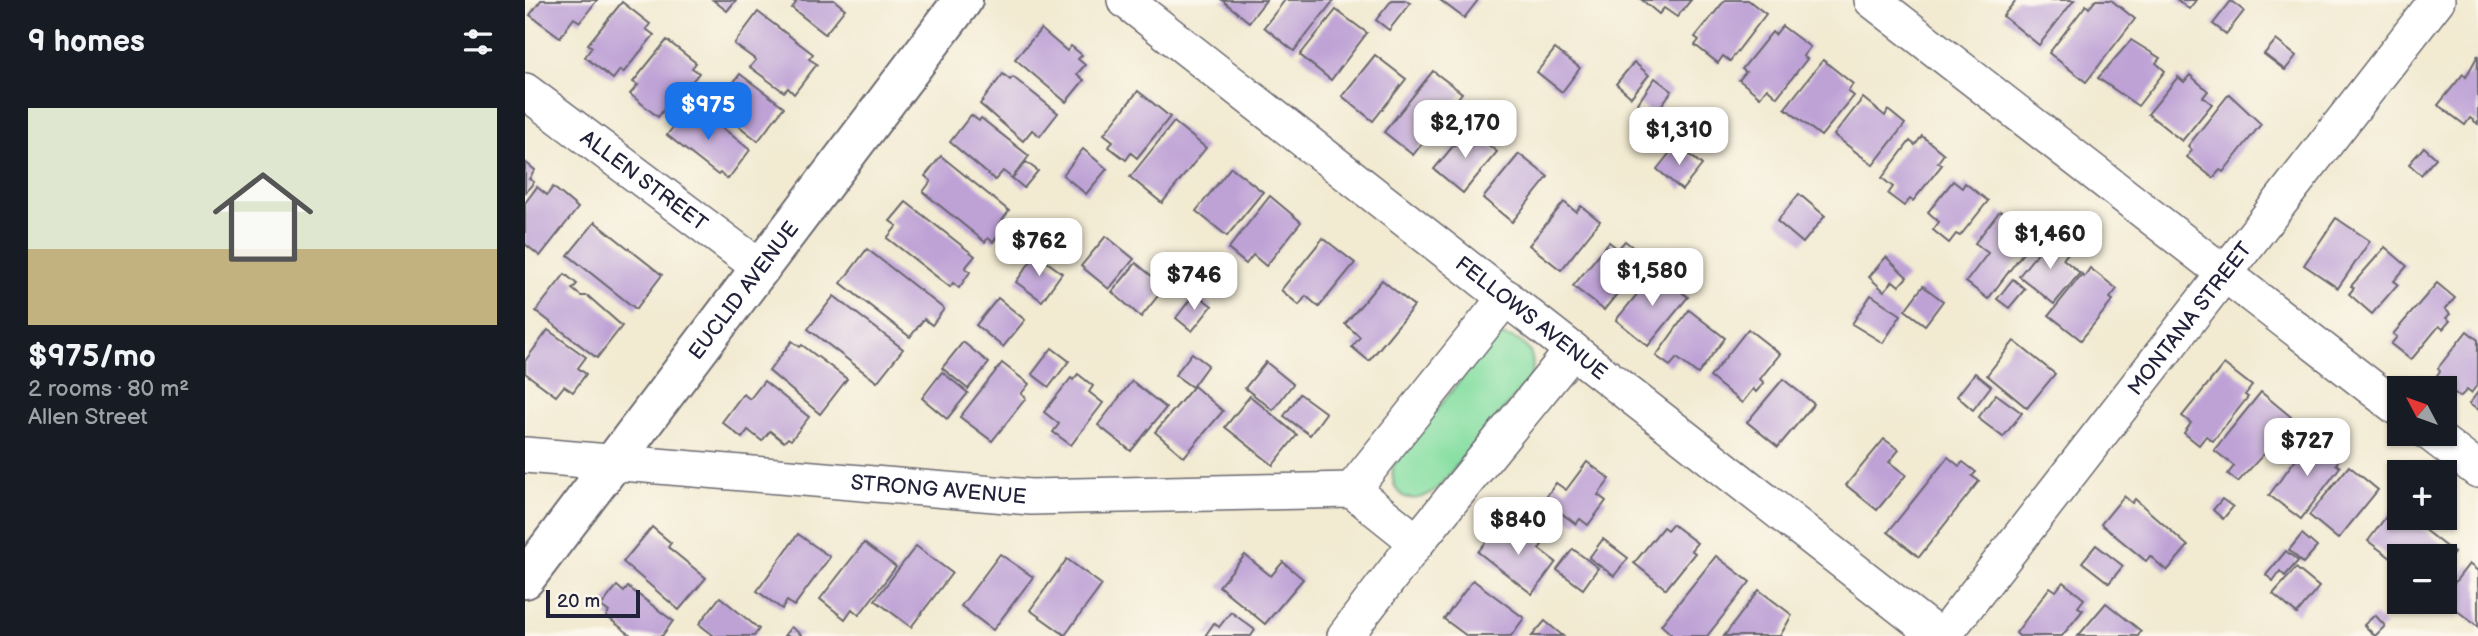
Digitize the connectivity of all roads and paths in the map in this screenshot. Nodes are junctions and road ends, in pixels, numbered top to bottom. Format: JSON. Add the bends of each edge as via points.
{"nodes":[{"id":1,"x":963,"y":0,"type":"edge"},
{"id":2,"x":1125,"y":0,"type":"edge"},
{"id":3,"x":1873,"y":0,"type":"edge"},
{"id":4,"x":2437,"y":0,"type":"edge"},
{"id":5,"x":525,"y":91,"type":"edge"},
{"id":6,"x":762,"y":269,"type":"junction"},
{"id":7,"x":2225,"y":272,"type":"junction"},
{"id":8,"x":1506,"y":297,"type":"junction"},
{"id":9,"x":1573,"y":351,"type":"junction"},
{"id":10,"x":2387,"y":400,"type":"edge"},
{"id":11,"x":2447,"y":446,"type":"edge"},
{"id":12,"x":525,"y":455,"type":"edge"},
{"id":13,"x":615,"y":463,"type":"junction"},
{"id":14,"x":2478,"y":470,"type":"edge"},
{"id":15,"x":1352,"y":490,"type":"junction"},
{"id":16,"x":1417,"y":542,"type":"junction"},
{"id":17,"x":525,"y":579,"type":"edge"},
{"id":18,"x":1345,"y":636,"type":"edge"},
{"id":19,"x":1940,"y":636,"type":"edge"}],
"edges":[{"from":1,"to":6,"type":"street","name":"EUCLID AVENUE"},
{"from":2,"to":8,"type":"street","name":"FELLOWS AVENUE"},
{"from":3,"to":7,"type":"street"},
{"from":4,"to":7,"type":"street","name":"MONTANA STREET"},
{"from":5,"to":6,"type":"street","name":"ALLEN STREET"},
{"from":6,"to":13,"type":"street","name":"EUCLID AVENUE"},
{"from":7,"to":10,"type":"street"},
{"from":7,"to":19,"type":"street","name":"MONTANA STREET"},
{"from":8,"to":9,"type":"street","name":"FELLOWS AVENUE"},
{"from":8,"to":15,"type":"street"},
{"from":9,"to":16,"type":"street"},
{"from":9,"to":19,"type":"street","name":"FELLOWS AVENUE"},
{"from":11,"to":14,"type":"street"},
{"from":12,"to":13,"type":"street","name":"STRONG AVENUE"},
{"from":13,"to":15,"type":"street","name":"STRONG AVENUE","via":[[1031,497]]},
{"from":13,"to":17,"type":"street","name":"EUCLID AVENUE"},
{"from":15,"to":16,"type":"street"},
{"from":16,"to":18,"type":"street"}]}
